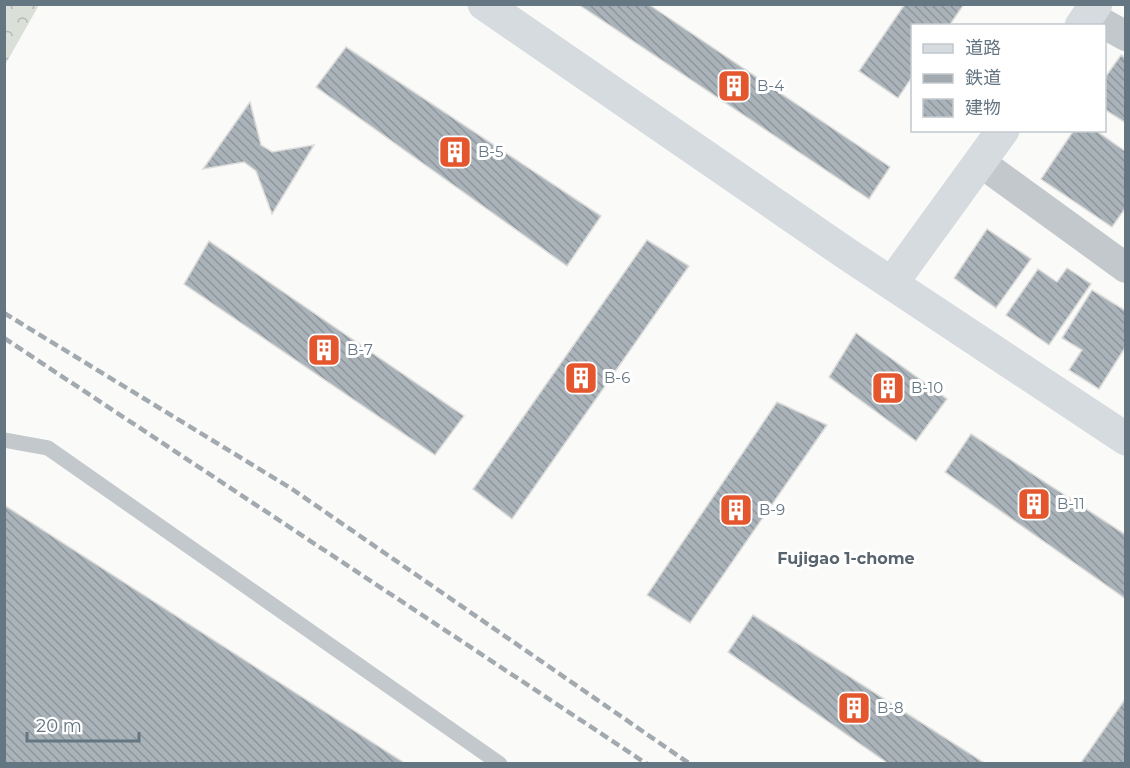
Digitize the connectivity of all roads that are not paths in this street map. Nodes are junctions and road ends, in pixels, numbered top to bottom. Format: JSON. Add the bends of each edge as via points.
{"nodes":[{"id":1,"x":484,"y":4,"type":"edge"},
{"id":2,"x":1088,"y":15,"type":"edge"},
{"id":3,"x":1104,"y":24,"type":"edge"},
{"id":4,"x":1106,"y":25,"type":"edge"},
{"id":5,"x":1125,"y":36,"type":"edge"},
{"id":6,"x":1002,"y":132,"type":"edge"},
{"id":7,"x":980,"y":162,"type":"junction"},
{"id":8,"x":1125,"y":268,"type":"edge"},
{"id":9,"x":892,"y":283,"type":"junction"},
{"id":10,"x":1125,"y":439,"type":"edge"},
{"id":11,"x":4,"y":440,"type":"edge"},
{"id":12,"x":500,"y":764,"type":"edge"}],
"edges":[{"from":1,"to":9,"type":"street"},
{"from":2,"to":3,"type":"street"},
{"from":4,"to":5,"type":"street"},
{"from":6,"to":7,"type":"street"},
{"from":7,"to":8,"type":"street"},
{"from":7,"to":9,"type":"street"},
{"from":9,"to":10,"type":"street"},
{"from":11,"to":12,"type":"lane","via":[[48,448]]}]}
